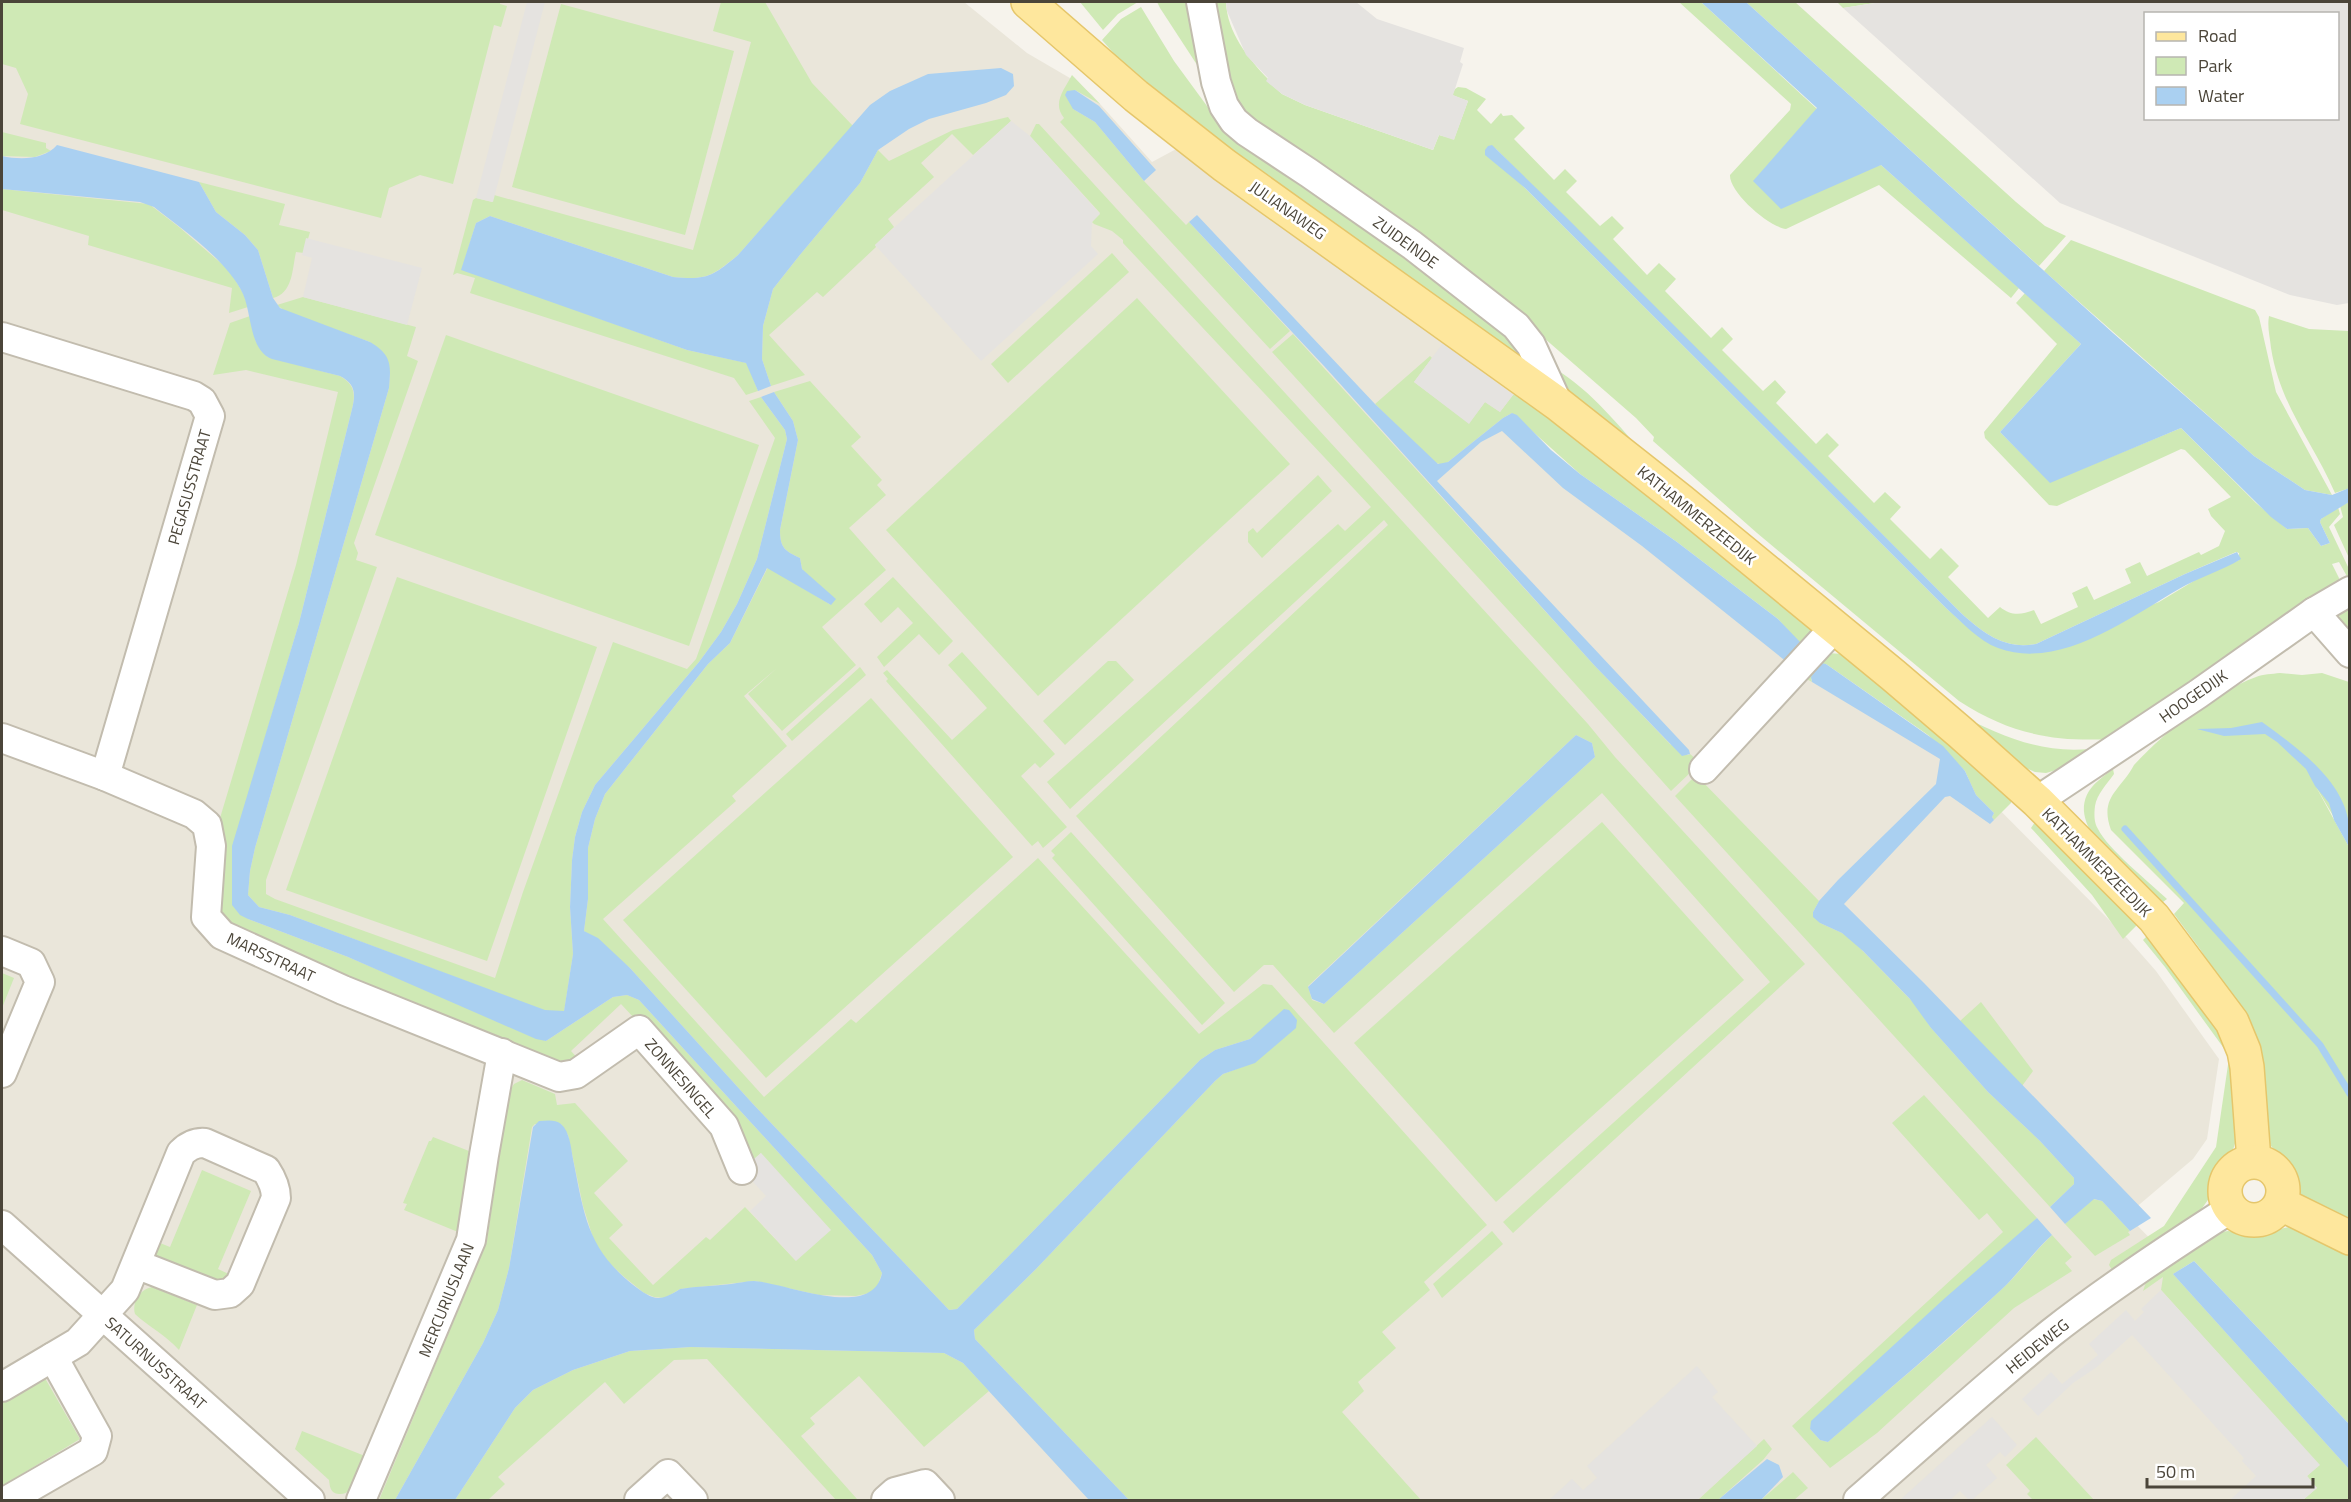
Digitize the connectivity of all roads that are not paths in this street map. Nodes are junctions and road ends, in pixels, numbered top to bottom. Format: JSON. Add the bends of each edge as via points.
{"nodes":[{"id":1,"x":1028,"y":2,"type":"edge"},
{"id":2,"x":1201,"y":2,"type":"edge"},
{"id":3,"x":2,"y":337,"type":"edge"},
{"id":4,"x":1558,"y":404,"type":"junction"},
{"id":5,"x":2349,"y":591,"type":"edge"},
{"id":6,"x":2314,"y":612,"type":"junction"},
{"id":7,"x":1835,"y":627,"type":"junction"},
{"id":8,"x":2349,"y":652,"type":"edge"},
{"id":9,"x":2,"y":738,"type":"edge"},
{"id":10,"x":1704,"y":769,"type":"dead end"},
{"id":11,"x":105,"y":776,"type":"junction"},
{"id":12,"x":2037,"y":801,"type":"junction"},
{"id":13,"x":2,"y":951,"type":"edge"},
{"id":14,"x":502,"y":1053,"type":"junction"},
{"id":15,"x":2,"y":1073,"type":"edge"},
{"id":16,"x":2254,"y":1161,"type":"junction"},
{"id":17,"x":742,"y":1170,"type":"dead end"},
{"id":18,"x":2281,"y":1204,"type":"junction"},
{"id":19,"x":2230,"y":1209,"type":"junction"},
{"id":20,"x":2,"y":1226,"type":"edge"},
{"id":21,"x":2349,"y":1238,"type":"edge"},
{"id":22,"x":136,"y":1264,"type":"junction"},
{"id":23,"x":103,"y":1315,"type":"junction"},
{"id":24,"x":52,"y":1357,"type":"junction"},
{"id":25,"x":2,"y":1387,"type":"edge"},
{"id":26,"x":8,"y":1500,"type":"edge"},
{"id":27,"x":310,"y":1500,"type":"edge"},
{"id":28,"x":361,"y":1500,"type":"edge"},
{"id":29,"x":639,"y":1500,"type":"edge"},
{"id":30,"x":693,"y":1500,"type":"edge"},
{"id":31,"x":886,"y":1500,"type":"edge"},
{"id":32,"x":940,"y":1500,"type":"edge"},
{"id":33,"x":1858,"y":1500,"type":"edge"}],
"edges":[{"from":1,"to":4,"type":"main road","name":"JULIANAWEG","via":[[1136,96],[1224,165]]},
{"from":2,"to":4,"type":"street","name":"ZUIDEINDE","via":[[1216,82],[1234,121],[1412,245],[1515,326],[1531,345]]},
{"from":3,"to":11,"type":"street","name":"PEGASUSSTRAAT","via":[[194,396],[202,401],[210,416]]},
{"from":4,"to":7,"type":"main road","name":"KATHAMMERZEEDIJK"},
{"from":5,"to":6,"type":"street","name":"HOOGEDIJK"},
{"from":6,"to":8,"type":"street"},
{"from":6,"to":12,"type":"street","name":"HOOGEDIJK"},
{"from":7,"to":10,"type":"street"},
{"from":7,"to":12,"type":"main road","name":"KATHAMMERZEEDIJK"},
{"from":9,"to":11,"type":"street","name":"MARSSTRAAT"},
{"from":11,"to":14,"type":"street","name":"MARSSTRAAT","via":[[194,814],[207,825],[211,846],[206,917],[222,935],[343,990]]},
{"from":12,"to":16,"type":"main road","name":"KATHAMMERZEEDIJK","via":[[2154,918],[2232,1022],[2247,1066]]},
{"from":13,"to":15,"type":"street","via":[[31,963],[40,982]]},
{"from":14,"to":17,"type":"street","name":"ZONNESINGEL","via":[[559,1077],[569,1077],[639,1030],[724,1126]]},
{"from":14,"to":28,"type":"street","name":"MERCURIUSLAAN","via":[[471,1240]]},
{"from":16,"to":18,"type":"main road","via":[[2273,1168],[2282,1179]]},
{"from":16,"to":19,"type":"main road","via":[[2241,1164],[2230,1173],[2225,1184]]},
{"from":18,"to":19,"type":"main road","via":[[2270,1216],[2253,1221]]},
{"from":18,"to":21,"type":"main road"},
{"from":19,"to":33,"type":"street","name":"HEIDEWEG","via":[[2052,1332]]},
{"from":20,"to":23,"type":"street","name":"SATURNUSSTRAAT"},
{"from":22,"to":22,"type":"street","via":[[215,1295],[230,1293],[240,1284],[276,1198],[271,1177],[266,1170],[204,1143],[185,1149]]},
{"from":22,"to":23,"type":"street","via":[[124,1290]]},
{"from":23,"to":24,"type":"street","via":[[78,1342]]},
{"from":23,"to":27,"type":"street","name":"SATURNUSSTRAAT"},
{"from":24,"to":25,"type":"street"},
{"from":24,"to":26,"type":"street","via":[[97,1436],[93,1451]]},
{"from":29,"to":30,"type":"street","via":[[668,1474]]},
{"from":31,"to":32,"type":"street","via":[[895,1492],[925,1484]]}]}
